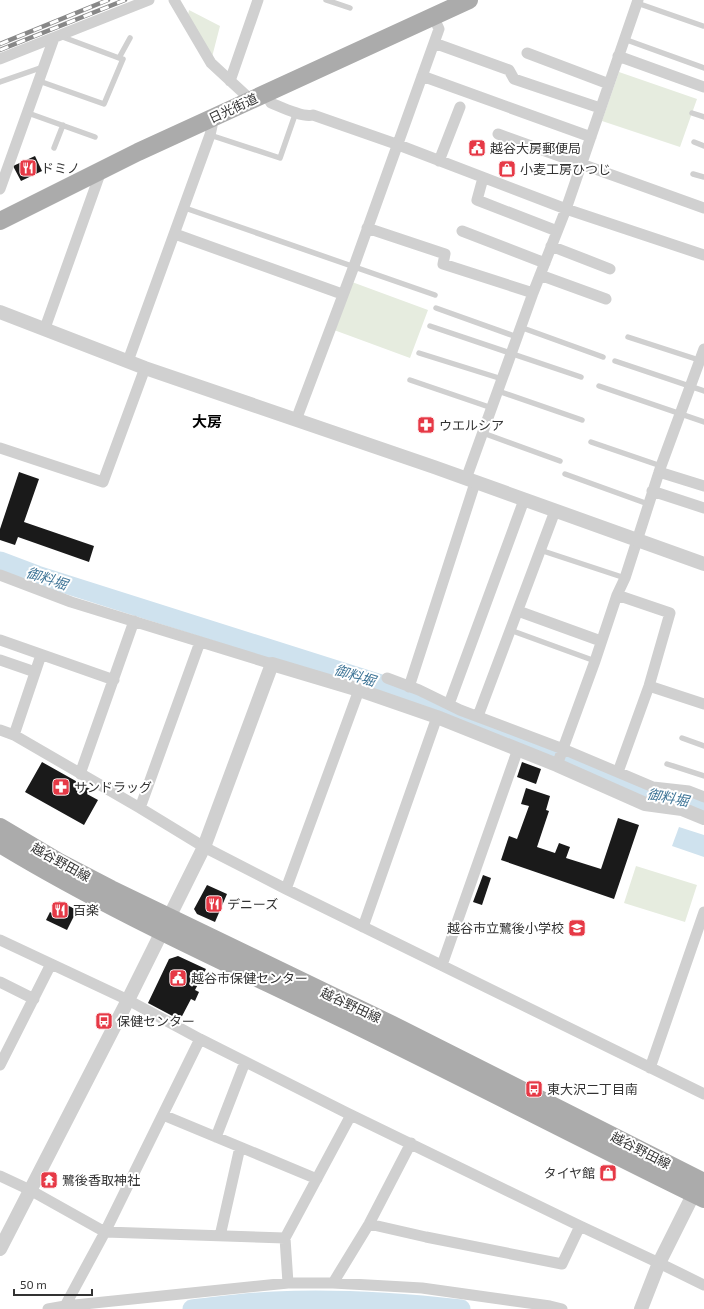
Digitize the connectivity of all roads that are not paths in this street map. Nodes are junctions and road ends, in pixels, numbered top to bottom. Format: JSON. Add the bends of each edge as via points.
{"nodes":[{"id":1,"x":149,"y":0,"type":"edge"},
{"id":2,"x":174,"y":0,"type":"edge"},
{"id":3,"x":258,"y":0,"type":"edge"},
{"id":4,"x":326,"y":0,"type":"edge"},
{"id":5,"x":469,"y":0,"type":"edge"},
{"id":6,"x":638,"y":1,"type":"edge"},
{"id":7,"x":350,"y":8,"type":"dead end"},
{"id":8,"x":442,"y":9,"type":"edge"},
{"id":9,"x":703,"y":26,"type":"dead end"},
{"id":10,"x":56,"y":37,"type":"junction"},
{"id":11,"x":130,"y":38,"type":"dead end"},
{"id":12,"x":624,"y":39,"type":"junction"},
{"id":13,"x":434,"y":43,"type":"junction"},
{"id":14,"x":527,"y":54,"type":"dead end"},
{"id":15,"x":618,"y":56,"type":"junction"},
{"id":16,"x":0,"y":59,"type":"edge"},
{"id":17,"x":123,"y":59,"type":"dead end"},
{"id":18,"x":44,"y":66,"type":"junction"},
{"id":19,"x":704,"y":68,"type":"edge"},
{"id":20,"x":422,"y":76,"type":"junction"},
{"id":21,"x":39,"y":80,"type":"junction"},
{"id":22,"x":230,"y":81,"type":"junction"},
{"id":23,"x":0,"y":82,"type":"edge"},
{"id":24,"x":609,"y":84,"type":"junction"},
{"id":25,"x":704,"y":87,"type":"edge"},
{"id":26,"x":258,"y":97,"type":"junction"},
{"id":27,"x":460,"y":107,"type":"dead end"},
{"id":28,"x":600,"y":108,"type":"junction"},
{"id":29,"x":296,"y":112,"type":"junction"},
{"id":30,"x":28,"y":113,"type":"junction"},
{"id":31,"x":692,"y":113,"type":"dead end"},
{"id":32,"x":704,"y":117,"type":"edge"},
{"id":33,"x":63,"y":125,"type":"junction"},
{"id":34,"x":210,"y":127,"type":"junction"},
{"id":35,"x":498,"y":134,"type":"dead end"},
{"id":36,"x":95,"y":137,"type":"dead end"},
{"id":37,"x":591,"y":137,"type":"junction"},
{"id":38,"x":694,"y":142,"type":"dead end"},
{"id":39,"x":396,"y":144,"type":"junction"},
{"id":40,"x":704,"y":146,"type":"edge"},
{"id":41,"x":54,"y":148,"type":"dead end"},
{"id":42,"x":439,"y":161,"type":"junction"},
{"id":43,"x":582,"y":163,"type":"junction"},
{"id":44,"x":102,"y":171,"type":"junction"},
{"id":45,"x":693,"y":174,"type":"dead end"},
{"id":46,"x":483,"y":178,"type":"junction"},
{"id":47,"x":704,"y":178,"type":"edge"},
{"id":48,"x":0,"y":190,"type":"edge"},
{"id":49,"x":185,"y":208,"type":"junction"},
{"id":50,"x":704,"y":208,"type":"edge"},
{"id":51,"x":566,"y":209,"type":"junction"},
{"id":52,"x":0,"y":221,"type":"edge"},
{"id":53,"x":367,"y":228,"type":"junction"},
{"id":54,"x":462,"y":231,"type":"dead end"},
{"id":55,"x":557,"y":231,"type":"junction"},
{"id":56,"x":175,"y":234,"type":"junction"},
{"id":57,"x":551,"y":246,"type":"junction"},
{"id":58,"x":704,"y":255,"type":"edge"},
{"id":59,"x":545,"y":262,"type":"junction"},
{"id":60,"x":354,"y":266,"type":"junction"},
{"id":61,"x":610,"y":269,"type":"dead end"},
{"id":62,"x":540,"y":275,"type":"junction"},
{"id":63,"x":533,"y":293,"type":"junction"},
{"id":64,"x":342,"y":294,"type":"junction"},
{"id":65,"x":435,"y":295,"type":"dead end"},
{"id":66,"x":606,"y":299,"type":"dead end"},
{"id":67,"x":436,"y":308,"type":"dead end"},
{"id":68,"x":0,"y":312,"type":"edge"},
{"id":69,"x":430,"y":326,"type":"dead end"},
{"id":70,"x":45,"y":328,"type":"junction"},
{"id":71,"x":519,"y":332,"type":"junction"},
{"id":72,"x":628,"y":336,"type":"dead end"},
{"id":73,"x":704,"y":349,"type":"edge"},
{"id":74,"x":419,"y":353,"type":"dead end"},
{"id":75,"x":511,"y":353,"type":"junction"},
{"id":76,"x":603,"y":357,"type":"dead end"},
{"id":77,"x":128,"y":361,"type":"junction"},
{"id":78,"x":615,"y":361,"type":"dead end"},
{"id":79,"x":702,"y":361,"type":"edge"},
{"id":80,"x":145,"y":368,"type":"junction"},
{"id":81,"x":581,"y":377,"type":"dead end"},
{"id":82,"x":502,"y":379,"type":"junction"},
{"id":83,"x":410,"y":380,"type":"dead end"},
{"id":84,"x":599,"y":386,"type":"dead end"},
{"id":85,"x":690,"y":387,"type":"junction"},
{"id":86,"x":498,"y":391,"type":"junction"},
{"id":87,"x":704,"y":391,"type":"edge"},
{"id":88,"x":492,"y":408,"type":"junction"},
{"id":89,"x":680,"y":414,"type":"junction"},
{"id":90,"x":296,"y":420,"type":"junction"},
{"id":91,"x":582,"y":420,"type":"dead end"},
{"id":92,"x":704,"y":422,"type":"edge"},
{"id":93,"x":483,"y":433,"type":"junction"},
{"id":94,"x":591,"y":442,"type":"dead end"},
{"id":95,"x":0,"y":448,"type":"edge"},
{"id":96,"x":560,"y":460,"type":"dead end"},
{"id":97,"x":660,"y":469,"type":"junction"},
{"id":98,"x":565,"y":474,"type":"dead end"},
{"id":99,"x":470,"y":481,"type":"junction"},
{"id":100,"x":704,"y":486,"type":"edge"},
{"id":101,"x":652,"y":491,"type":"junction"},
{"id":102,"x":524,"y":500,"type":"junction"},
{"id":103,"x":648,"y":504,"type":"junction"},
{"id":104,"x":704,"y":508,"type":"edge"},
{"id":105,"x":555,"y":511,"type":"junction"},
{"id":106,"x":637,"y":539,"type":"junction"},
{"id":107,"x":540,"y":550,"type":"junction"},
{"id":108,"x":704,"y":564,"type":"edge"},
{"id":109,"x":0,"y":575,"type":"edge"},
{"id":110,"x":625,"y":578,"type":"junction"},
{"id":111,"x":617,"y":596,"type":"junction"},
{"id":112,"x":518,"y":611,"type":"junction"},
{"id":113,"x":134,"y":621,"type":"junction"},
{"id":114,"x":510,"y":630,"type":"junction"},
{"id":115,"x":0,"y":640,"type":"edge"},
{"id":116,"x":598,"y":640,"type":"dead end"},
{"id":117,"x":200,"y":642,"type":"junction"},
{"id":118,"x":41,"y":655,"type":"junction"},
{"id":119,"x":0,"y":660,"type":"edge"},
{"id":120,"x":595,"y":661,"type":"junction"},
{"id":121,"x":272,"y":664,"type":"junction"},
{"id":122,"x":35,"y":672,"type":"junction"},
{"id":123,"x":387,"y":678,"type":"dead end"},
{"id":124,"x":114,"y":680,"type":"junction"},
{"id":125,"x":648,"y":686,"type":"junction"},
{"id":126,"x":409,"y":687,"type":"junction"},
{"id":127,"x":359,"y":690,"type":"junction"},
{"id":128,"x":449,"y":704,"type":"junction"},
{"id":129,"x":704,"y":704,"type":"edge"},
{"id":130,"x":478,"y":716,"type":"junction"},
{"id":131,"x":437,"y":717,"type":"junction"},
{"id":132,"x":0,"y":730,"type":"edge"},
{"id":133,"x":14,"y":734,"type":"junction"},
{"id":134,"x":682,"y":738,"type":"dead end"},
{"id":135,"x":704,"y":746,"type":"edge"},
{"id":136,"x":518,"y":749,"type":"junction"},
{"id":137,"x":560,"y":757,"type":"junction"},
{"id":138,"x":667,"y":764,"type":"dead end"},
{"id":139,"x":618,"y":772,"type":"junction"},
{"id":140,"x":80,"y":774,"type":"junction"},
{"id":141,"x":704,"y":776,"type":"edge"},
{"id":142,"x":704,"y":797,"type":"edge"},
{"id":143,"x":140,"y":808,"type":"junction"},
{"id":144,"x":704,"y":818,"type":"edge"},
{"id":145,"x":0,"y":827,"type":"edge"},
{"id":146,"x":0,"y":844,"type":"edge"},
{"id":147,"x":204,"y":847,"type":"junction"},
{"id":148,"x":286,"y":889,"type":"junction"},
{"id":149,"x":704,"y":912,"type":"edge"},
{"id":150,"x":165,"y":925,"type":"junction"},
{"id":151,"x":363,"y":927,"type":"junction"},
{"id":152,"x":0,"y":940,"type":"edge"},
{"id":153,"x":51,"y":964,"type":"junction"},
{"id":154,"x":442,"y":966,"type":"junction"},
{"id":155,"x":0,"y":982,"type":"edge"},
{"id":156,"x":34,"y":999,"type":"junction"},
{"id":157,"x":128,"y":1000,"type":"junction"},
{"id":158,"x":200,"y":1040,"type":"junction"},
{"id":159,"x":245,"y":1062,"type":"junction"},
{"id":160,"x":0,"y":1065,"type":"edge"},
{"id":161,"x":650,"y":1068,"type":"junction"},
{"id":162,"x":704,"y":1094,"type":"edge"},
{"id":163,"x":163,"y":1115,"type":"junction"},
{"id":164,"x":352,"y":1115,"type":"junction"},
{"id":165,"x":216,"y":1137,"type":"junction"},
{"id":166,"x":411,"y":1143,"type":"junction"},
{"id":167,"x":240,"y":1147,"type":"junction"},
{"id":168,"x":0,"y":1176,"type":"edge"},
{"id":169,"x":317,"y":1179,"type":"junction"},
{"id":170,"x":701,"y":1185,"type":"edge"},
{"id":171,"x":30,"y":1190,"type":"junction"},
{"id":172,"x":369,"y":1224,"type":"junction"},
{"id":173,"x":580,"y":1226,"type":"junction"},
{"id":174,"x":105,"y":1232,"type":"junction"},
{"id":175,"x":220,"y":1236,"type":"junction"},
{"id":176,"x":286,"y":1238,"type":"junction"},
{"id":177,"x":0,"y":1249,"type":"edge"},
{"id":178,"x":659,"y":1263,"type":"junction"},
{"id":179,"x":332,"y":1283,"type":"junction"},
{"id":180,"x":288,"y":1284,"type":"junction"},
{"id":181,"x":704,"y":1286,"type":"edge"},
{"id":182,"x":65,"y":1306,"type":"junction"},
{"id":183,"x":48,"y":1309,"type":"edge"},
{"id":184,"x":562,"y":1309,"type":"edge"},
{"id":185,"x":642,"y":1309,"type":"edge"}],
"edges":[{"from":1,"to":10,"type":"street"},
{"from":2,"to":22,"type":"street","via":[[211,63]]},
{"from":3,"to":22,"type":"street"},
{"from":4,"to":7,"type":"lane"},
{"from":5,"to":8,"type":"main road","name":"日光街道"},
{"from":6,"to":9,"type":"lane"},
{"from":6,"to":12,"type":"street"},
{"from":8,"to":13,"type":"street"},
{"from":8,"to":26,"type":"main road","name":"日光街道"},
{"from":10,"to":11,"type":"lane","via":[[119,58]]},
{"from":10,"to":16,"type":"street"},
{"from":10,"to":18,"type":"street"},
{"from":12,"to":15,"type":"street"},
{"from":12,"to":19,"type":"lane"},
{"from":13,"to":20,"type":"street"},
{"from":13,"to":28,"type":"street","via":[[510,70],[514,79]]},
{"from":14,"to":24,"type":"street"},
{"from":15,"to":24,"type":"street"},
{"from":15,"to":25,"type":"street"},
{"from":17,"to":21,"type":"lane","via":[[104,104]]},
{"from":18,"to":21,"type":"street"},
{"from":18,"to":23,"type":"lane"},
{"from":20,"to":37,"type":"street"},
{"from":20,"to":39,"type":"street"},
{"from":21,"to":30,"type":"street"},
{"from":22,"to":26,"type":"street"},
{"from":24,"to":28,"type":"street"},
{"from":26,"to":29,"type":"street"},
{"from":26,"to":34,"type":"main road","name":"日光街道"},
{"from":27,"to":42,"type":"street"},
{"from":28,"to":37,"type":"street"},
{"from":29,"to":34,"type":"lane","via":[[280,158]]},
{"from":29,"to":39,"type":"street","via":[[313,115]]},
{"from":30,"to":33,"type":"lane"},
{"from":30,"to":48,"type":"street"},
{"from":31,"to":32,"type":"lane"},
{"from":33,"to":36,"type":"lane"},
{"from":33,"to":41,"type":"lane"},
{"from":34,"to":44,"type":"main road","name":"日光街道","via":[[138,152]]},
{"from":34,"to":49,"type":"street"},
{"from":35,"to":43,"type":"street"},
{"from":37,"to":43,"type":"street"},
{"from":38,"to":40,"type":"lane"},
{"from":39,"to":42,"type":"street"},
{"from":39,"to":53,"type":"street"},
{"from":42,"to":46,"type":"street"},
{"from":43,"to":50,"type":"street"},
{"from":43,"to":51,"type":"street"},
{"from":44,"to":52,"type":"main road","name":"日光街道"},
{"from":44,"to":70,"type":"street"},
{"from":45,"to":47,"type":"lane"},
{"from":46,"to":51,"type":"street"},
{"from":46,"to":55,"type":"street","via":[[477,200]]},
{"from":49,"to":56,"type":"street"},
{"from":49,"to":60,"type":"lane"},
{"from":51,"to":55,"type":"street"},
{"from":51,"to":58,"type":"street"},
{"from":53,"to":60,"type":"street"},
{"from":53,"to":63,"type":"street","via":[[445,254],[443,264]]},
{"from":54,"to":59,"type":"street"},
{"from":55,"to":57,"type":"street"},
{"from":56,"to":64,"type":"street"},
{"from":56,"to":77,"type":"street"},
{"from":57,"to":59,"type":"street"},
{"from":57,"to":61,"type":"street"},
{"from":59,"to":62,"type":"street"},
{"from":60,"to":64,"type":"street"},
{"from":60,"to":65,"type":"lane"},
{"from":62,"to":63,"type":"street"},
{"from":62,"to":66,"type":"street"},
{"from":63,"to":71,"type":"street"},
{"from":64,"to":90,"type":"street"},
{"from":67,"to":71,"type":"lane"},
{"from":68,"to":70,"type":"street"},
{"from":69,"to":75,"type":"lane"},
{"from":70,"to":77,"type":"street"},
{"from":71,"to":75,"type":"street"},
{"from":71,"to":76,"type":"lane"},
{"from":72,"to":79,"type":"lane"},
{"from":73,"to":79,"type":"street"},
{"from":74,"to":82,"type":"lane"},
{"from":75,"to":81,"type":"lane"},
{"from":75,"to":82,"type":"street"},
{"from":77,"to":80,"type":"street"},
{"from":78,"to":85,"type":"lane"},
{"from":79,"to":85,"type":"street"},
{"from":80,"to":90,"type":"street"},
{"from":80,"to":95,"type":"street","via":[[104,482]]},
{"from":82,"to":86,"type":"street"},
{"from":83,"to":88,"type":"lane"},
{"from":84,"to":89,"type":"lane"},
{"from":85,"to":87,"type":"lane"},
{"from":85,"to":89,"type":"street"},
{"from":86,"to":88,"type":"street"},
{"from":86,"to":91,"type":"lane"},
{"from":88,"to":93,"type":"street"},
{"from":89,"to":92,"type":"lane"},
{"from":89,"to":97,"type":"street"},
{"from":90,"to":99,"type":"street"},
{"from":93,"to":96,"type":"lane"},
{"from":93,"to":99,"type":"street"},
{"from":94,"to":97,"type":"lane"},
{"from":97,"to":100,"type":"street"},
{"from":97,"to":101,"type":"street"},
{"from":98,"to":103,"type":"lane"},
{"from":99,"to":102,"type":"street"},
{"from":99,"to":126,"type":"street"},
{"from":101,"to":103,"type":"street"},
{"from":101,"to":104,"type":"street"},
{"from":102,"to":105,"type":"street"},
{"from":102,"to":128,"type":"street"},
{"from":103,"to":106,"type":"street"},
{"from":105,"to":106,"type":"street"},
{"from":105,"to":107,"type":"street"},
{"from":106,"to":108,"type":"street"},
{"from":106,"to":110,"type":"street"},
{"from":107,"to":110,"type":"lane"},
{"from":107,"to":112,"type":"street"},
{"from":109,"to":113,"type":"street","via":[[72,602]]},
{"from":110,"to":111,"type":"street"},
{"from":111,"to":120,"type":"street"},
{"from":111,"to":125,"type":"street","via":[[670,614]]},
{"from":112,"to":114,"type":"street"},
{"from":112,"to":116,"type":"street"},
{"from":113,"to":117,"type":"street"},
{"from":113,"to":124,"type":"street"},
{"from":114,"to":120,"type":"lane"},
{"from":114,"to":130,"type":"street"},
{"from":115,"to":118,"type":"street"},
{"from":117,"to":121,"type":"street"},
{"from":117,"to":143,"type":"street"},
{"from":118,"to":122,"type":"street"},
{"from":118,"to":124,"type":"street"},
{"from":119,"to":122,"type":"street"},
{"from":120,"to":137,"type":"street"},
{"from":121,"to":127,"type":"street"},
{"from":121,"to":147,"type":"street"},
{"from":122,"to":133,"type":"street"},
{"from":123,"to":126,"type":"street"},
{"from":124,"to":140,"type":"street"},
{"from":125,"to":129,"type":"street"},
{"from":125,"to":139,"type":"street"},
{"from":126,"to":128,"type":"street"},
{"from":127,"to":131,"type":"street"},
{"from":127,"to":148,"type":"street"},
{"from":128,"to":130,"type":"street"},
{"from":130,"to":137,"type":"street"},
{"from":131,"to":136,"type":"street"},
{"from":131,"to":151,"type":"street"},
{"from":132,"to":133,"type":"street"},
{"from":133,"to":140,"type":"street"},
{"from":134,"to":135,"type":"lane"},
{"from":136,"to":137,"type":"street"},
{"from":136,"to":154,"type":"street"},
{"from":137,"to":139,"type":"street"},
{"from":137,"to":144,"type":"street","via":[[645,804],[682,809]]},
{"from":138,"to":141,"type":"lane"},
{"from":139,"to":142,"type":"street","via":[[653,787],[689,791]]},
{"from":140,"to":143,"type":"street"},
{"from":143,"to":147,"type":"street"},
{"from":145,"to":150,"type":"main road","name":"越谷野田線"},
{"from":146,"to":150,"type":"main road","name":"越谷野田線","via":[[43,870]]},
{"from":147,"to":148,"type":"street"},
{"from":147,"to":150,"type":"street"},
{"from":148,"to":151,"type":"street"},
{"from":149,"to":161,"type":"street"},
{"from":150,"to":157,"type":"street"},
{"from":150,"to":170,"type":"main road","name":"越谷野田線","via":[[391,1043]]},
{"from":151,"to":154,"type":"street"},
{"from":152,"to":153,"type":"street"},
{"from":153,"to":156,"type":"street"},
{"from":153,"to":157,"type":"street"},
{"from":154,"to":161,"type":"street"},
{"from":155,"to":156,"type":"street"},
{"from":156,"to":160,"type":"street"},
{"from":157,"to":158,"type":"street"},
{"from":157,"to":171,"type":"street"},
{"from":158,"to":159,"type":"street"},
{"from":158,"to":163,"type":"street"},
{"from":159,"to":164,"type":"street"},
{"from":159,"to":165,"type":"street"},
{"from":161,"to":162,"type":"street"},
{"from":163,"to":165,"type":"street"},
{"from":163,"to":174,"type":"street"},
{"from":164,"to":166,"type":"street"},
{"from":164,"to":169,"type":"street"},
{"from":165,"to":167,"type":"street"},
{"from":166,"to":172,"type":"street"},
{"from":166,"to":173,"type":"street"},
{"from":167,"to":169,"type":"street"},
{"from":167,"to":175,"type":"street"},
{"from":168,"to":171,"type":"street"},
{"from":169,"to":176,"type":"street"},
{"from":170,"to":178,"type":"street"},
{"from":171,"to":174,"type":"street"},
{"from":171,"to":177,"type":"street"},
{"from":172,"to":173,"type":"street","via":[[562,1264]]},
{"from":172,"to":179,"type":"street"},
{"from":173,"to":178,"type":"street"},
{"from":174,"to":175,"type":"street"},
{"from":174,"to":182,"type":"street"},
{"from":175,"to":176,"type":"street"},
{"from":176,"to":180,"type":"street"},
{"from":178,"to":181,"type":"street"},
{"from":178,"to":185,"type":"street"},
{"from":179,"to":180,"type":"street"},
{"from":179,"to":184,"type":"street","via":[[422,1288]]},
{"from":180,"to":182,"type":"street"},
{"from":182,"to":183,"type":"street"}]}
